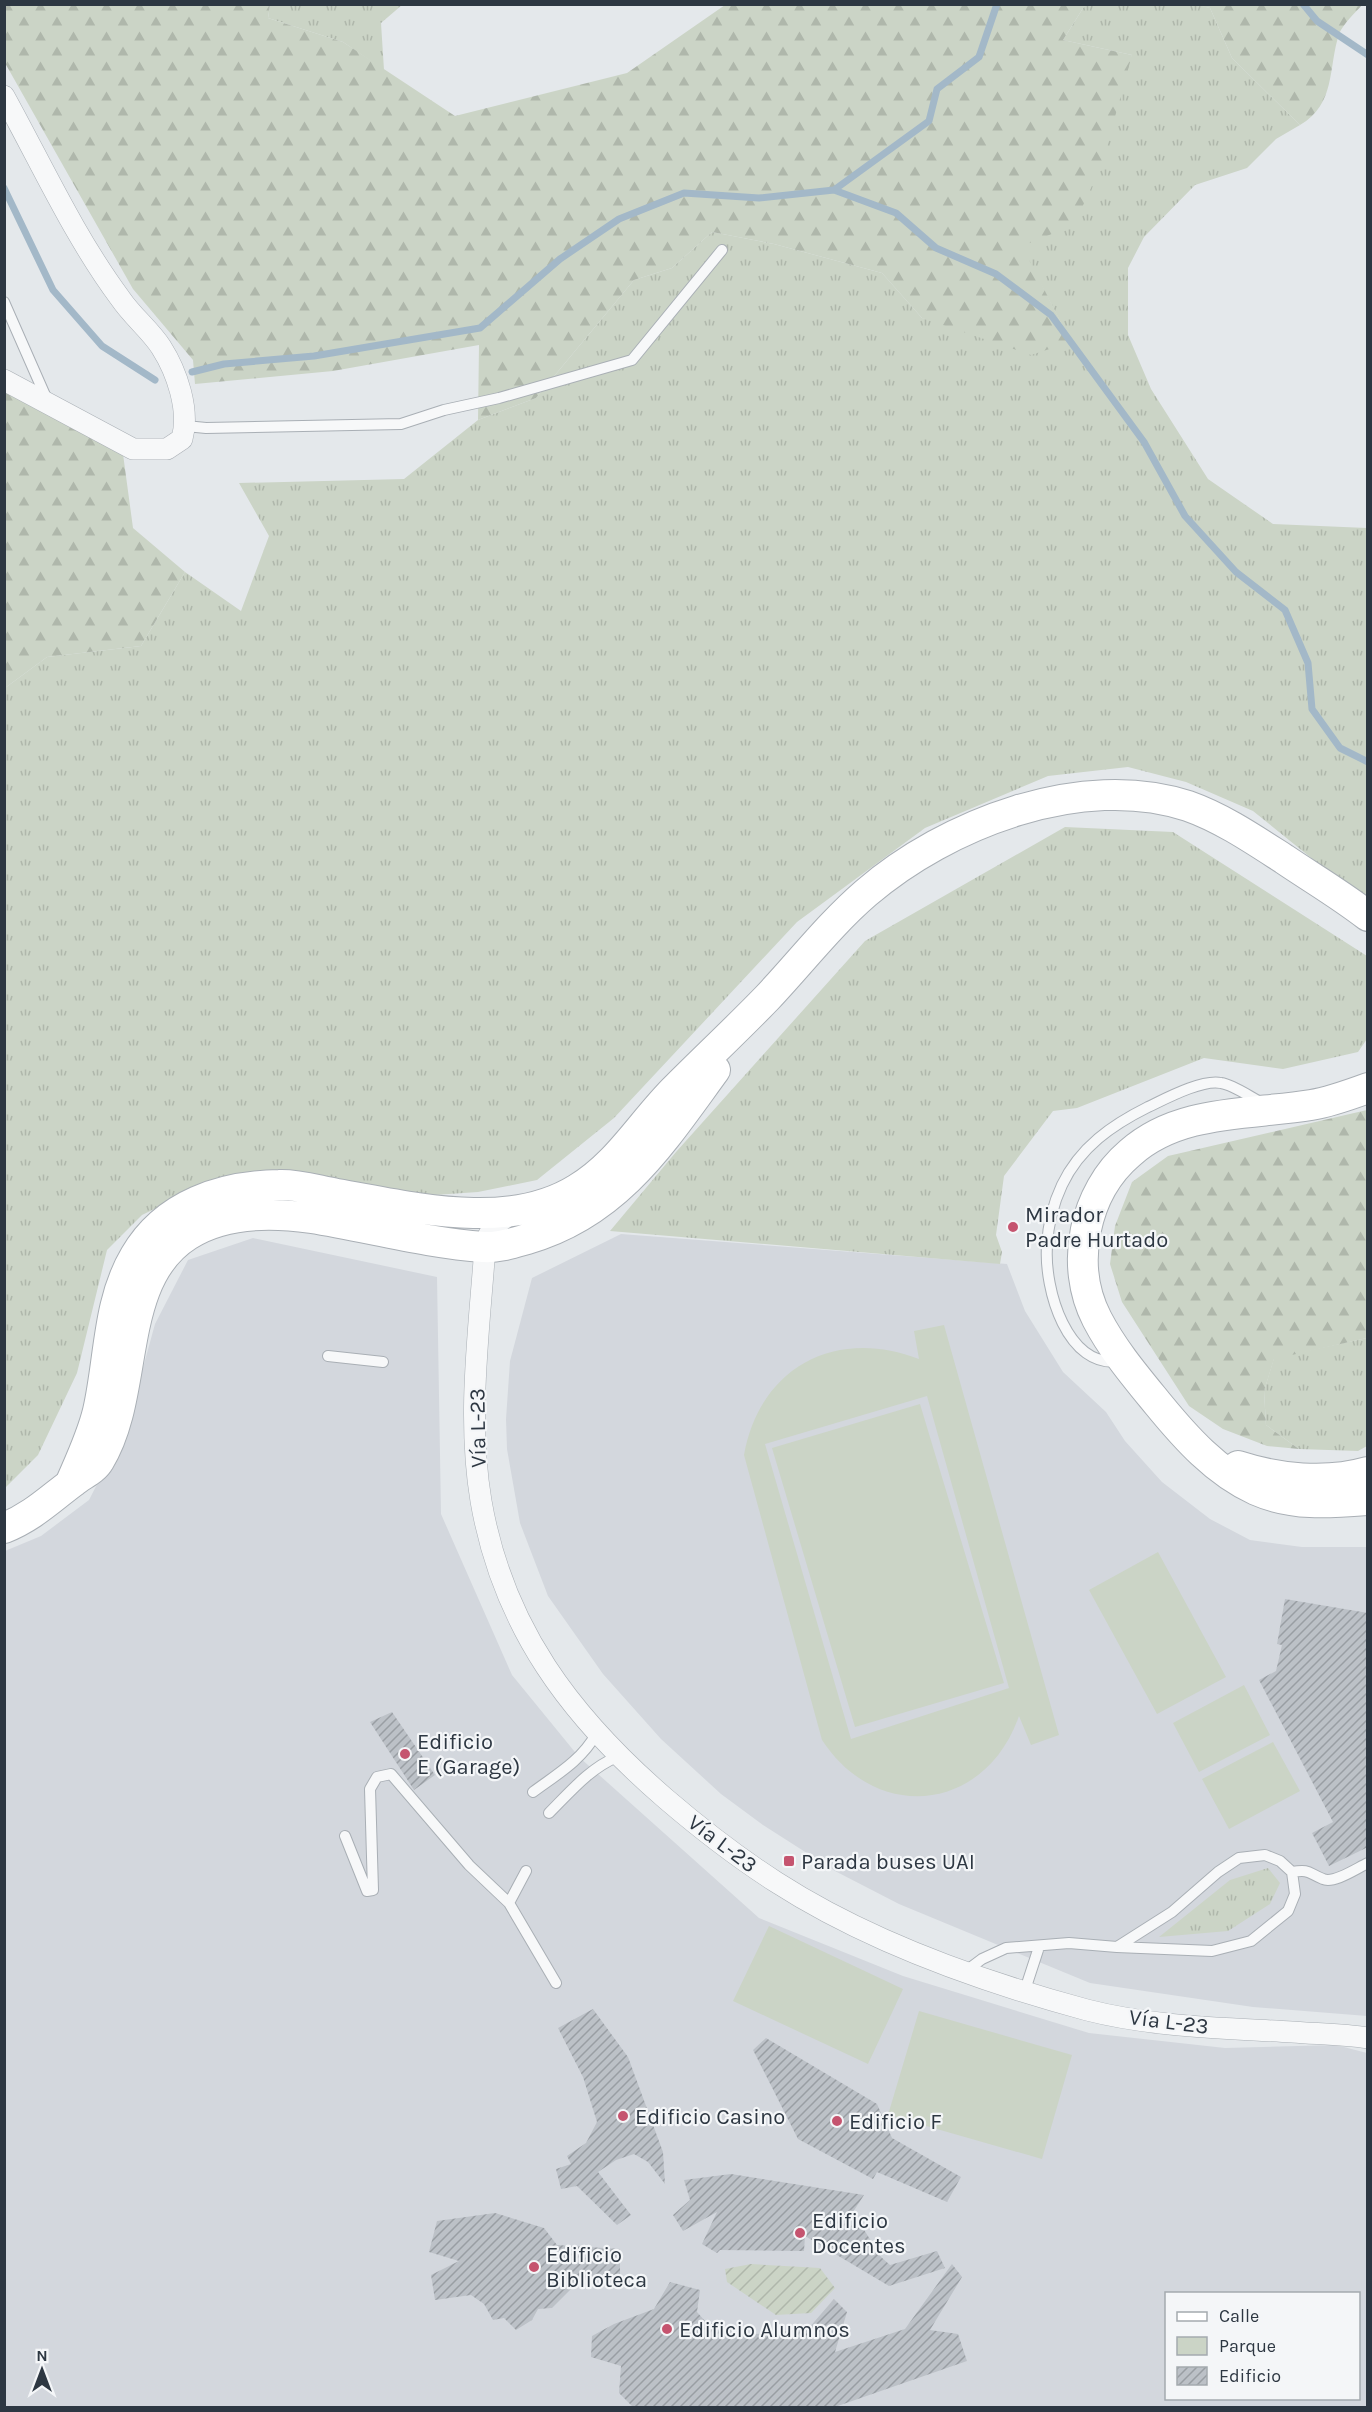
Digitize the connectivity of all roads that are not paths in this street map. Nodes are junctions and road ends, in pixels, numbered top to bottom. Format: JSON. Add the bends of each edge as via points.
{"nodes":[{"id":1,"x":4,"y":96,"type":"edge"},
{"id":2,"x":722,"y":250,"type":"dead end"},
{"id":3,"x":4,"y":302,"type":"edge"},
{"id":4,"x":4,"y":380,"type":"edge"},
{"id":5,"x":49,"y":405,"type":"junction"},
{"id":6,"x":186,"y":426,"type":"junction"},
{"id":7,"x":1368,"y":916,"type":"edge"},
{"id":8,"x":765,"y":1000,"type":"junction"},
{"id":9,"x":1368,"y":1088,"type":"edge"},
{"id":10,"x":518,"y":1210,"type":"junction"},
{"id":11,"x":463,"y":1213,"type":"junction"},
{"id":12,"x":485,"y":1247,"type":"junction"},
{"id":13,"x":328,"y":1356,"type":"dead end"},
{"id":14,"x":383,"y":1362,"type":"dead end"},
{"id":15,"x":1202,"y":1451,"type":"junction"},
{"id":16,"x":1368,"y":1472,"type":"edge"},
{"id":17,"x":71,"y":1482,"type":"junction"},
{"id":18,"x":1368,"y":1500,"type":"edge"},
{"id":19,"x":4,"y":1528,"type":"edge"},
{"id":20,"x":596,"y":1734,"type":"junction"},
{"id":21,"x":617,"y":1757,"type":"junction"},
{"id":22,"x":533,"y":1792,"type":"dead end"},
{"id":23,"x":549,"y":1813,"type":"dead end"},
{"id":24,"x":345,"y":1836,"type":"dead end"},
{"id":25,"x":1368,"y":1863,"type":"edge"},
{"id":26,"x":526,"y":1871,"type":"dead end"},
{"id":27,"x":1292,"y":1872,"type":"junction"},
{"id":28,"x":509,"y":1903,"type":"junction"},
{"id":29,"x":1039,"y":1947,"type":"junction"},
{"id":30,"x":1117,"y":1947,"type":"junction"},
{"id":31,"x":966,"y":1971,"type":"junction"},
{"id":32,"x":556,"y":1983,"type":"dead end"},
{"id":33,"x":1025,"y":1990,"type":"junction"},
{"id":34,"x":1368,"y":2038,"type":"edge"}],
"edges":[{"from":1,"to":6,"type":"street","via":[[86,245],[120,298],[162,348],[180,388]]},
{"from":2,"to":6,"type":"lane","via":[[632,360],[402,424]]},
{"from":3,"to":5,"type":"lane"},
{"from":4,"to":5,"type":"street"},
{"from":5,"to":6,"type":"street","via":[[133,449],[167,449],[182,438]]},
{"from":7,"to":8,"type":"main road","via":[[1225,822],[1188,806],[1120,795],[1064,800],[1018,811],[956,834],[910,860],[864,894]]},
{"from":8,"to":10,"type":"main road","via":[[666,1097],[602,1172],[550,1203]]},
{"from":8,"to":12,"type":"main road","via":[[635,1174],[610,1196],[551,1232]]},
{"from":9,"to":15,"type":"main road","via":[[1324,1103],[1202,1118],[1163,1131],[1129,1153],[1104,1184],[1084,1240],[1085,1280],[1097,1318],[1124,1361],[1178,1428]]},
{"from":10,"to":11,"type":"main road"},
{"from":10,"to":12,"type":"street","name":"Vía L-23","via":[[497,1223]]},
{"from":11,"to":12,"type":"street","name":"Vía L-23","via":[[479,1227]]},
{"from":11,"to":17,"type":"main road","via":[[404,1207],[282,1184],[220,1191],[179,1210],[151,1232],[118,1293],[99,1408]]},
{"from":12,"to":17,"type":"main road","via":[[284,1214],[224,1218],[189,1235],[159,1263],[143,1290],[114,1431],[98,1464]]},
{"from":12,"to":20,"type":"street","name":"Vía L-23","via":[[474,1429],[486,1521],[501,1575],[531,1643],[566,1698]]},
{"from":13,"to":14,"type":"lane"},
{"from":15,"to":16,"type":"main road","via":[[1244,1468],[1288,1477],[1332,1478]]},
{"from":15,"to":18,"type":"main road","via":[[1236,1480],[1279,1498],[1319,1504]]},
{"from":17,"to":19,"type":"main road","via":[[35,1512]]},
{"from":20,"to":21,"type":"street","name":"Vía L-23"},
{"from":20,"to":22,"type":"lane","via":[[577,1759]]},
{"from":21,"to":23,"type":"lane","via":[[603,1762]]},
{"from":21,"to":31,"type":"street","name":"Vía L-23","via":[[714,1840],[778,1883],[892,1943]]},
{"from":24,"to":28,"type":"lane","via":[[367,1891],[373,1890],[370,1789],[377,1777],[391,1774],[469,1865]]},
{"from":25,"to":27,"type":"lane","via":[[1324,1881],[1305,1870]]},
{"from":26,"to":28,"type":"lane"},
{"from":27,"to":30,"type":"lane","via":[[1265,1855],[1239,1858],[1172,1912]]},
{"from":27,"to":30,"type":"lane","via":[[1294,1894],[1288,1911],[1251,1941],[1212,1951]]},
{"from":28,"to":32,"type":"lane"},
{"from":29,"to":30,"type":"lane","via":[[1070,1943]]},
{"from":29,"to":31,"type":"lane","via":[[1006,1948]]},
{"from":29,"to":33,"type":"lane"},
{"from":31,"to":33,"type":"street","name":"Vía L-23"},
{"from":33,"to":34,"type":"street","name":"Vía L-23","via":[[1089,2010],[1163,2023]]}]}
